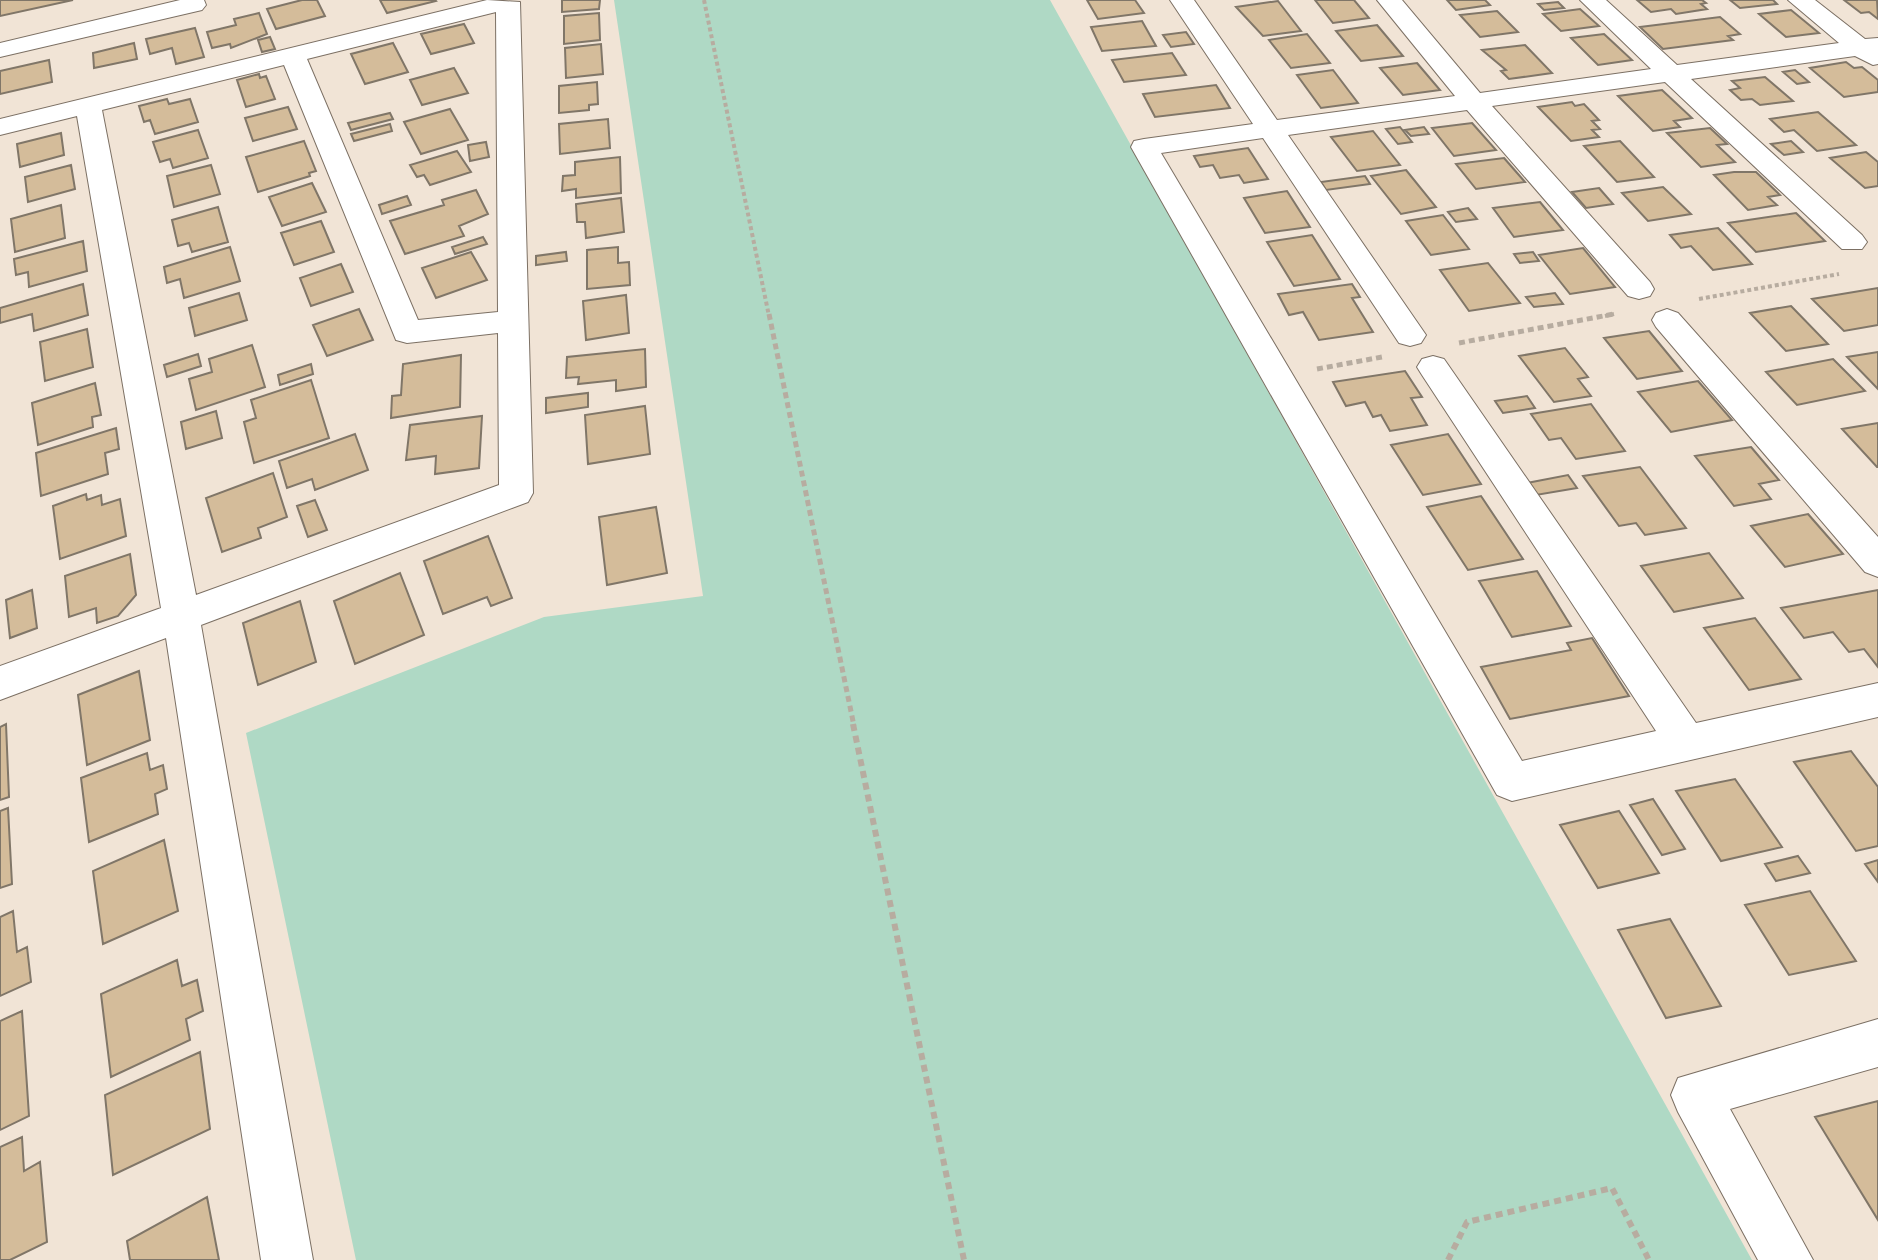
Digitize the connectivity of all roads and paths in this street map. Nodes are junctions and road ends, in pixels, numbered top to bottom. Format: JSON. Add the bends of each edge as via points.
{"nodes":[{"id":1,"x":704,"y":0,"type":"edge"},
{"id":2,"x":1182,"y":0,"type":"edge"},
{"id":3,"x":1389,"y":0,"type":"edge"},
{"id":4,"x":1592,"y":0,"type":"edge"},
{"id":5,"x":1800,"y":0,"type":"edge"},
{"id":6,"x":201,"y":2,"type":"edge"},
{"id":7,"x":0,"y":50,"type":"edge"},
{"id":8,"x":1872,"y":52,"type":"edge"},
{"id":9,"x":293,"y":55,"type":"junction"},
{"id":10,"x":1670,"y":72,"type":"junction"},
{"id":11,"x":1472,"y":100,"type":"junction"},
{"id":12,"x":88,"y":106,"type":"junction"},
{"id":13,"x":0,"y":127,"type":"edge"},
{"id":14,"x":1269,"y":131,"type":"junction"},
{"id":15,"x":1852,"y":242,"type":"dead end"},
{"id":16,"x":1848,"y":272,"type":"dead end"},
{"id":17,"x":1639,"y":289,"type":"dead end"},
{"id":18,"x":1676,"y":311,"type":"joint"},
{"id":19,"x":1624,"y":313,"type":"dead end"},
{"id":20,"x":513,"y":321,"type":"junction"},
{"id":21,"x":1401,"y":345,"type":"joint"},
{"id":22,"x":1442,"y":356,"type":"joint"},
{"id":23,"x":1277,"y":376,"type":"junction"},
{"id":24,"x":1878,"y":562,"type":"edge"},
{"id":25,"x":181,"y":616,"type":"junction"},
{"id":26,"x":0,"y":683,"type":"edge"},
{"id":27,"x":1878,"y":700,"type":"edge"},
{"id":28,"x":1687,"y":743,"type":"junction"},
{"id":29,"x":1878,"y":1043,"type":"edge"},
{"id":30,"x":287,"y":1260,"type":"edge"},
{"id":31,"x":964,"y":1260,"type":"edge"},
{"id":32,"x":1448,"y":1260,"type":"edge"},
{"id":33,"x":1649,"y":1260,"type":"edge"},
{"id":34,"x":1787,"y":1260,"type":"edge"}],
"edges":[{"from":1,"to":31,"type":"path"},
{"from":2,"to":14,"type":"street"},
{"from":3,"to":11,"type":"street"},
{"from":4,"to":10,"type":"street"},
{"from":5,"to":8,"type":"street"},
{"from":6,"to":7,"type":"street"},
{"from":8,"to":10,"type":"street"},
{"from":9,"to":12,"type":"street"},
{"from":9,"to":20,"type":"street","via":[[407,332]]},
{"from":9,"to":20,"type":"street","via":[[508,2]]},
{"from":10,"to":11,"type":"street"},
{"from":10,"to":15,"type":"street"},
{"from":11,"to":14,"type":"street"},
{"from":11,"to":17,"type":"street"},
{"from":12,"to":13,"type":"street"},
{"from":12,"to":25,"type":"street"},
{"from":14,"to":21,"type":"street"},
{"from":14,"to":23,"type":"street","via":[[1144,147]]},
{"from":16,"to":18,"type":"path"},
{"from":18,"to":24,"type":"street"},
{"from":19,"to":22,"type":"path"},
{"from":20,"to":25,"type":"street","via":[[516,493]]},
{"from":21,"to":23,"type":"path"},
{"from":22,"to":28,"type":"street"},
{"from":23,"to":28,"type":"street","via":[[1512,782]]},
{"from":25,"to":26,"type":"street"},
{"from":25,"to":30,"type":"street"},
{"from":27,"to":28,"type":"street"},
{"from":29,"to":34,"type":"street","via":[[1695,1095]]},
{"from":32,"to":33,"type":"path","via":[[1467,1222],[1612,1188]]}]}
